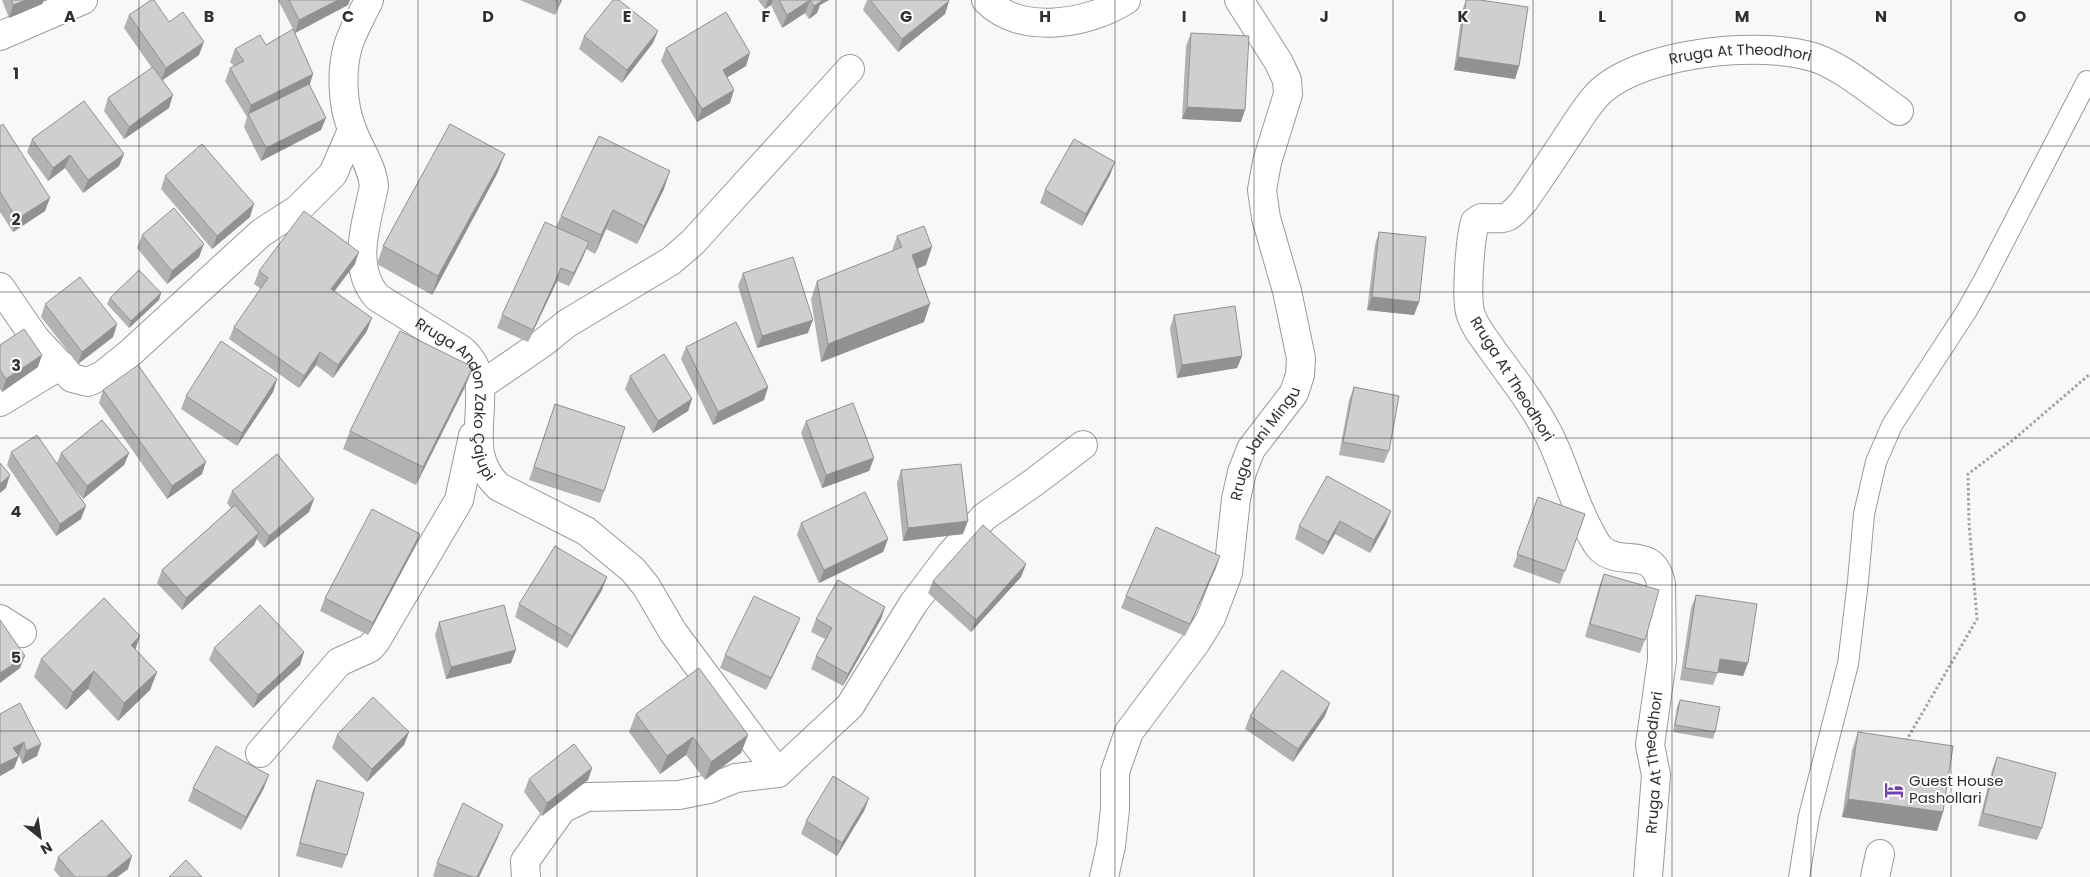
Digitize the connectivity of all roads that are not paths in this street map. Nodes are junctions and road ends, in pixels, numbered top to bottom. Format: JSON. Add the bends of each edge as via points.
{"nodes":[{"id":1,"x":83,"y":0,"type":"edge"},
{"id":2,"x":369,"y":0,"type":"edge"},
{"id":3,"x":986,"y":0,"type":"edge"},
{"id":4,"x":1126,"y":0,"type":"edge"},
{"id":5,"x":1239,"y":0,"type":"edge"},
{"id":6,"x":0,"y":36,"type":"edge"},
{"id":7,"x":850,"y":69,"type":"dead end"},
{"id":8,"x":2087,"y":81,"type":"dead end"},
{"id":9,"x":1899,"y":112,"type":"dead end"},
{"id":10,"x":352,"y":130,"type":"junction"},
{"id":11,"x":0,"y":287,"type":"edge"},
{"id":12,"x":61,"y":365,"type":"junction"},
{"id":13,"x":480,"y":398,"type":"junction"},
{"id":14,"x":0,"y":402,"type":"edge"},
{"id":15,"x":1083,"y":445,"type":"dead end"},
{"id":16,"x":260,"y":754,"type":"dead end"},
{"id":17,"x":778,"y":773,"type":"junction"},
{"id":18,"x":524,"y":876,"type":"edge"},
{"id":19,"x":1104,"y":877,"type":"edge"},
{"id":20,"x":1648,"y":877,"type":"edge"},
{"id":21,"x":1799,"y":877,"type":"edge"}],
"edges":[{"from":1,"to":6,"type":"street"},
{"from":2,"to":10,"type":"street","name":"Rruga Andon Zako Çajupi","via":[[346,56],[345,104]]},
{"from":3,"to":4,"type":"street","via":[[1002,14],[1042,22],[1066,22],[1086,17],[1111,10]]},
{"from":5,"to":19,"type":"street","name":"Rruga Jani Mingu","via":[[1287,80],[1288,94],[1262,190],[1301,358],[1300,375],[1294,393],[1251,449],[1242,472],[1228,572],[1211,618],[1129,732],[1115,772],[1115,809]]},
{"from":7,"to":13,"type":"street","via":[[693,242],[671,261],[566,324]]},
{"from":8,"to":21,"type":"lane","via":[[1984,280],[1892,425],[1876,462],[1864,514],[1848,664],[1810,816]]},
{"from":9,"to":20,"type":"street","name":"Rruga At Theodhori","via":[[1832,65],[1799,53],[1751,49],[1672,59],[1627,75],[1600,92],[1513,214],[1500,220],[1481,218],[1475,222],[1469,303],[1475,325],[1548,432],[1576,502],[1600,549],[1608,554],[1650,563],[1659,572],[1662,660],[1650,745],[1656,775]]},
{"from":10,"to":12,"type":"street","via":[[333,174],[298,209],[261,233],[103,376],[88,382],[72,378]]},
{"from":10,"to":13,"type":"street","name":"Rruga Andon Zako Çajupi","via":[[373,175],[361,263],[371,290],[377,297],[466,353],[474,364]]},
{"from":11,"to":12,"type":"street","via":[[35,338]]},
{"from":12,"to":14,"type":"street"},
{"from":13,"to":16,"type":"street","via":[[459,500],[376,640],[370,648],[339,662]]},
{"from":13,"to":17,"type":"street","name":"Rruga Andon Zako Çajupi","via":[[477,440],[489,478],[499,487],[586,531],[633,570],[673,632]]},
{"from":15,"to":17,"type":"street","via":[[984,516],[913,604],[850,706]]},
{"from":17,"to":18,"type":"street","via":[[736,778],[709,789],[679,795],[588,797],[562,809],[525,861]]}]}
